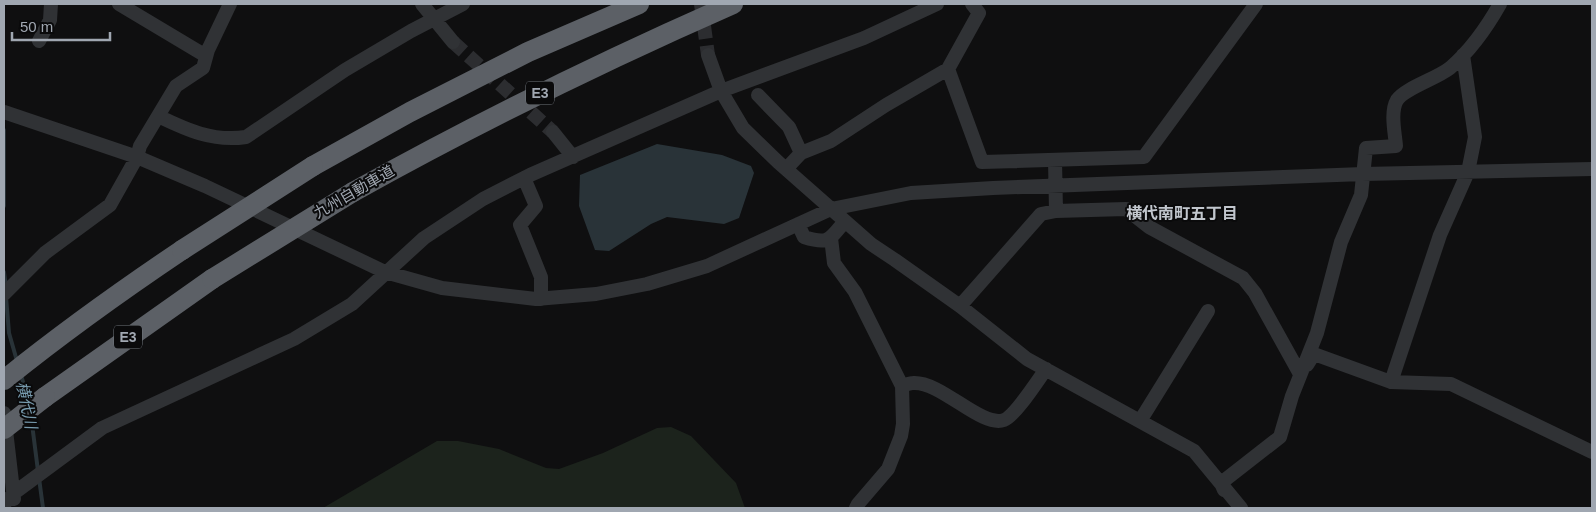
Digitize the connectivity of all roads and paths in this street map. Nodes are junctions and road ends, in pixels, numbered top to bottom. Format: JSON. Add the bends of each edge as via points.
{"nodes":[{"id":1,"x":51,"y":4,"type":"edge"},
{"id":2,"x":119,"y":4,"type":"edge"},
{"id":3,"x":230,"y":4,"type":"edge"},
{"id":4,"x":422,"y":4,"type":"edge"},
{"id":5,"x":463,"y":4,"type":"edge"},
{"id":6,"x":639,"y":4,"type":"edge"},
{"id":7,"x":733,"y":4,"type":"edge"},
{"id":8,"x":937,"y":4,"type":"edge"},
{"id":9,"x":972,"y":4,"type":"edge"},
{"id":10,"x":1256,"y":4,"type":"edge"},
{"id":11,"x":1500,"y":4,"type":"edge"},
{"id":12,"x":920,"y":8,"type":"edge"},
{"id":13,"x":434,"y":20,"type":"junction"},
{"id":14,"x":39,"y":41,"type":"dead end"},
{"id":15,"x":453,"y":42,"type":"tunnel mouth"},
{"id":16,"x":708,"y":55,"type":"tunnel mouth"},
{"id":17,"x":1463,"y":55,"type":"junction"},
{"id":18,"x":206,"y":56,"type":"junction"},
{"id":19,"x":948,"y":69,"type":"junction"},
{"id":20,"x":721,"y":91,"type":"junction"},
{"id":21,"x":758,"y":95,"type":"dead end"},
{"id":22,"x":4,"y":112,"type":"edge"},
{"id":23,"x":158,"y":116,"type":"junction"},
{"id":24,"x":553,"y":132,"type":"tunnel mouth"},
{"id":25,"x":801,"y":153,"type":"junction"},
{"id":26,"x":137,"y":157,"type":"junction"},
{"id":27,"x":573,"y":157,"type":"junction"},
{"id":28,"x":1055,"y":160,"type":"junction"},
{"id":29,"x":786,"y":169,"type":"junction"},
{"id":30,"x":1592,"y":169,"type":"edge"},
{"id":31,"x":1468,"y":172,"type":"junction"},
{"id":32,"x":1362,"y":174,"type":"junction"},
{"id":33,"x":524,"y":178,"type":"junction"},
{"id":34,"x":1055,"y":186,"type":"junction"},
{"id":35,"x":831,"y":209,"type":"junction"},
{"id":36,"x":1056,"y":211,"type":"junction"},
{"id":37,"x":845,"y":222,"type":"junction"},
{"id":38,"x":798,"y":224,"type":"junction"},
{"id":39,"x":831,"y":238,"type":"junction"},
{"id":40,"x":385,"y":272,"type":"junction"},
{"id":41,"x":4,"y":294,"type":"edge"},
{"id":42,"x":541,"y":299,"type":"junction"},
{"id":43,"x":960,"y":306,"type":"junction"},
{"id":44,"x":1208,"y":311,"type":"dead end"},
{"id":45,"x":1046,"y":369,"type":"junction"},
{"id":46,"x":1300,"y":374,"type":"junction"},
{"id":47,"x":4,"y":380,"type":"edge"},
{"id":48,"x":1391,"y":382,"type":"junction"},
{"id":49,"x":902,"y":386,"type":"junction"},
{"id":50,"x":4,"y":413,"type":"edge"},
{"id":51,"x":1140,"y":421,"type":"junction"},
{"id":52,"x":4,"y":429,"type":"edge"},
{"id":53,"x":1592,"y":452,"type":"edge"},
{"id":54,"x":1221,"y":483,"type":"junction"},
{"id":55,"x":14,"y":493,"type":"junction"},
{"id":56,"x":4,"y":504,"type":"edge"},
{"id":57,"x":13,"y":508,"type":"edge"},
{"id":58,"x":856,"y":508,"type":"edge"},
{"id":59,"x":1234,"y":508,"type":"edge"},
{"id":60,"x":1240,"y":508,"type":"edge"}],
"edges":[{"from":1,"to":14,"type":"street","via":[[50,20]]},
{"from":2,"to":18,"type":"street"},
{"from":3,"to":18,"type":"street"},
{"from":4,"to":13,"type":"street"},
{"from":5,"to":13,"type":"street"},
{"from":6,"to":47,"type":"highway","bridge":true,"via":[[528,52],[313,166],[113,297]]},
{"from":7,"to":52,"type":"highway","name":"九州自動車道","number":"E3","bridge":true,"via":[[559,84],[353,192],[212,278]]},
{"from":8,"to":12,"type":"street"},
{"from":9,"to":19,"type":"street","via":[[979,13]]},
{"from":10,"to":28,"type":"street","via":[[1144,158]]},
{"from":11,"to":17,"type":"street"},
{"from":12,"to":20,"type":"street","via":[[864,38]]},
{"from":13,"to":15,"type":"street"},
{"from":13,"to":23,"type":"street","via":[[345,70],[246,137],[228,140],[186,130]]},
{"from":16,"to":20,"type":"street"},
{"from":17,"to":31,"type":"street","via":[[1475,137]]},
{"from":17,"to":32,"type":"street","via":[[1449,68],[1404,93],[1398,100],[1394,111],[1396,146],[1366,148]]},
{"from":18,"to":23,"type":"street","via":[[203,68],[176,86]]},
{"from":19,"to":25,"type":"street","via":[[831,141]]},
{"from":19,"to":28,"type":"street","via":[[982,162]]},
{"from":20,"to":27,"type":"street"},
{"from":20,"to":29,"type":"street","via":[[743,128]]},
{"from":21,"to":25,"type":"street","via":[[789,127]]},
{"from":22,"to":26,"type":"street"},
{"from":23,"to":26,"type":"street"},
{"from":24,"to":27,"type":"street"},
{"from":25,"to":29,"type":"street"},
{"from":26,"to":40,"type":"street"},
{"from":26,"to":41,"type":"street","via":[[110,205],[45,253]]},
{"from":27,"to":33,"type":"street"},
{"from":28,"to":34,"type":"street"},
{"from":29,"to":35,"type":"street"},
{"from":30,"to":31,"type":"street"},
{"from":31,"to":32,"type":"street"},
{"from":31,"to":48,"type":"street","via":[[1440,235]]},
{"from":32,"to":34,"type":"street"},
{"from":32,"to":46,"type":"street","via":[[1361,195],[1341,242],[1317,333]]},
{"from":33,"to":40,"type":"street","via":[[482,199],[432,233]]},
{"from":33,"to":42,"type":"street","via":[[536,206],[520,225],[541,277]]},
{"from":34,"to":35,"type":"street","via":[[911,193]]},
{"from":34,"to":36,"type":"street"},
{"from":35,"to":37,"type":"street"},
{"from":35,"to":38,"type":"street"},
{"from":36,"to":43,"type":"street","via":[[1041,214]]},
{"from":36,"to":46,"type":"street","via":[[1126,209],[1149,227],[1243,278],[1255,293]]},
{"from":37,"to":39,"type":"street"},
{"from":37,"to":43,"type":"street"},
{"from":38,"to":39,"type":"street","via":[[804,237],[820,242]]},
{"from":38,"to":42,"type":"street","via":[[707,266],[647,284],[596,294]]},
{"from":39,"to":49,"type":"street","via":[[834,264],[855,292]]},
{"from":40,"to":42,"type":"street","via":[[442,288]]},
{"from":40,"to":55,"type":"street","via":[[352,304],[294,338],[102,428]]},
{"from":43,"to":45,"type":"street","via":[[1027,359]]},
{"from":44,"to":51,"type":"street"},
{"from":45,"to":49,"type":"street","via":[[1005,420],[984,419],[932,387],[913,383]]},
{"from":45,"to":51,"type":"street"},
{"from":46,"to":48,"type":"street","via":[[1314,354]]},
{"from":46,"to":54,"type":"street","via":[[1280,437]]},
{"from":48,"to":53,"type":"street","via":[[1451,384]]},
{"from":49,"to":58,"type":"street","via":[[901,436],[888,469]]},
{"from":50,"to":55,"type":"street"},
{"from":51,"to":54,"type":"street","via":[[1194,450]]},
{"from":54,"to":59,"type":"street"},
{"from":54,"to":60,"type":"street"},
{"from":55,"to":56,"type":"street"},
{"from":55,"to":57,"type":"street"}]}
